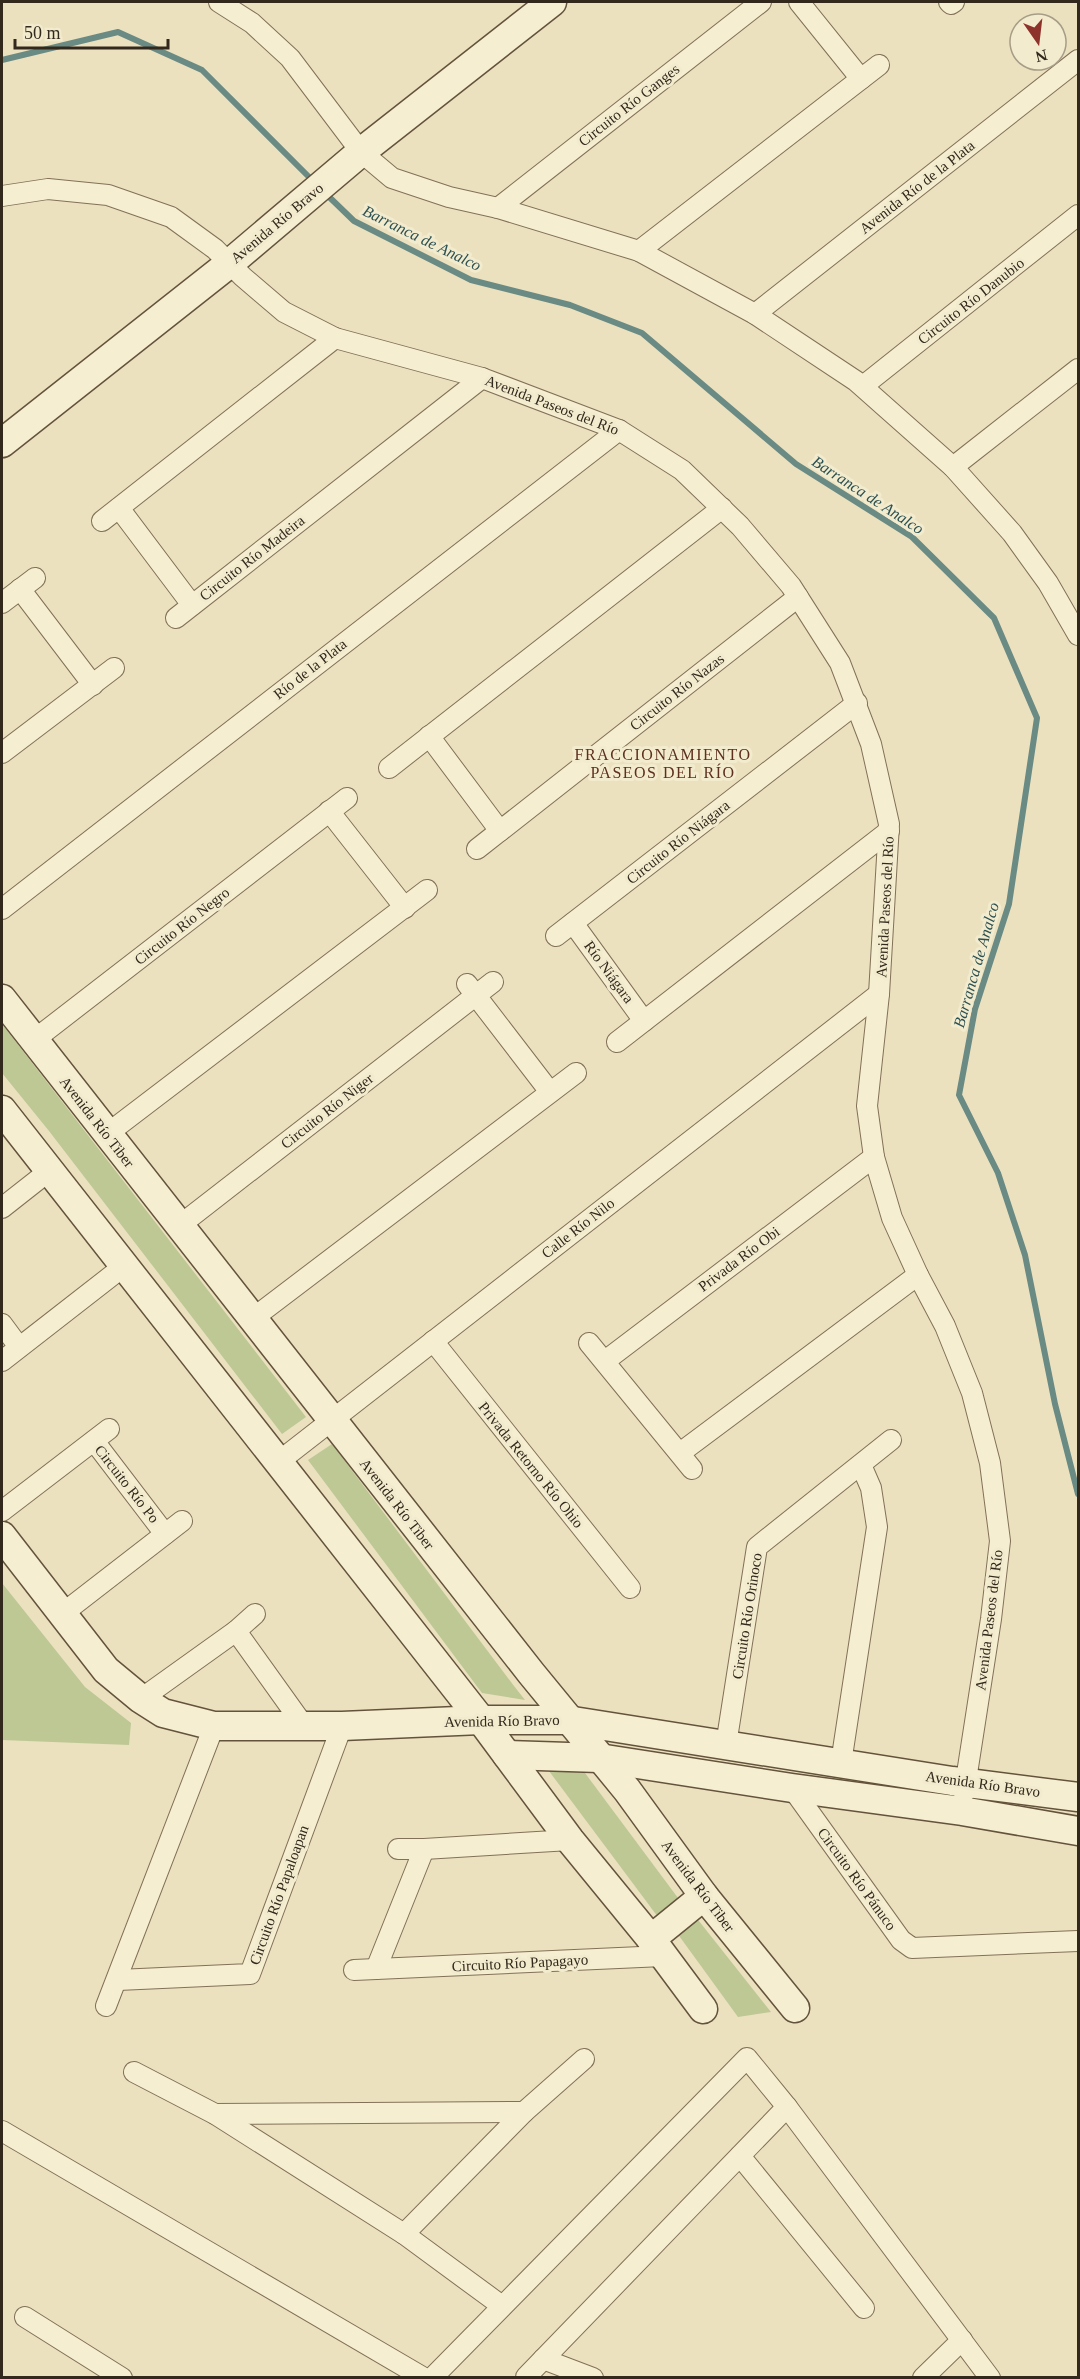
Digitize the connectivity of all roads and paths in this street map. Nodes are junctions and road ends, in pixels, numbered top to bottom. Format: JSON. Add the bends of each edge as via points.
{"nodes":[{"id":1,"x":219,"y":2,"type":"edge"},
{"id":2,"x":549,"y":2,"type":"edge"},
{"id":3,"x":761,"y":2,"type":"edge"},
{"id":4,"x":799,"y":2,"type":"edge"},
{"id":5,"x":949,"y":2,"type":"edge"},
{"id":6,"x":954,"y":2,"type":"edge"},
{"id":7,"x":1078,"y":60,"type":"edge"},
{"id":8,"x":879,"y":65,"type":"dead end"},
{"id":9,"x":861,"y":79,"type":"junction"},
{"id":10,"x":352,"y":159,"type":"junction"},
{"id":11,"x":2,"y":196,"type":"edge"},
{"id":12,"x":498,"y":208,"type":"junction"},
{"id":13,"x":1078,"y":215,"type":"edge"},
{"id":14,"x":639,"y":251,"type":"junction"},
{"id":15,"x":238,"y":256,"type":"junction"},
{"id":16,"x":755,"y":314,"type":"junction"},
{"id":17,"x":335,"y":338,"type":"junction"},
{"id":18,"x":1078,"y":369,"type":"edge"},
{"id":19,"x":482,"y":378,"type":"junction"},
{"id":20,"x":863,"y":386,"type":"junction"},
{"id":21,"x":619,"y":430,"type":"junction"},
{"id":22,"x":2,"y":443,"type":"edge"},
{"id":23,"x":953,"y":467,"type":"junction"},
{"id":24,"x":119,"y":508,"type":"junction"},
{"id":25,"x":722,"y":508,"type":"junction"},
{"id":26,"x":102,"y":521,"type":"dead end"},
{"id":27,"x":798,"y":597,"type":"junction"},
{"id":28,"x":2,"y":603,"type":"edge"},
{"id":29,"x":1078,"y":635,"type":"edge"},
{"id":30,"x":114,"y":668,"type":"dead end"},
{"id":31,"x":93,"y":685,"type":"junction"},
{"id":32,"x":857,"y":703,"type":"junction"},
{"id":33,"x":429,"y":736,"type":"junction"},
{"id":34,"x":2,"y":753,"type":"edge"},
{"id":35,"x":388,"y":768,"type":"dead end"},
{"id":36,"x":347,"y":798,"type":"dead end"},
{"id":37,"x":329,"y":811,"type":"junction"},
{"id":38,"x":500,"y":831,"type":"junction"},
{"id":39,"x":889,"y":831,"type":"junction"},
{"id":40,"x":477,"y":849,"type":"dead end"},
{"id":41,"x":427,"y":890,"type":"dead end"},
{"id":42,"x":405,"y":908,"type":"junction"},
{"id":43,"x":2,"y":909,"type":"edge"},
{"id":44,"x":573,"y":923,"type":"junction"},
{"id":45,"x":556,"y":936,"type":"dead end"},
{"id":46,"x":493,"y":982,"type":"dead end"},
{"id":47,"x":471,"y":990,"type":"junction"},
{"id":48,"x":879,"y":994,"type":"junction"},
{"id":49,"x":2,"y":999,"type":"edge"},
{"id":50,"x":644,"y":1021,"type":"junction"},
{"id":51,"x":34,"y":1040,"type":"junction"},
{"id":52,"x":617,"y":1042,"type":"dead end"},
{"id":53,"x":576,"y":1072,"type":"dead end"},
{"id":54,"x":550,"y":1092,"type":"junction"},
{"id":55,"x":2,"y":1110,"type":"edge"},
{"id":56,"x":107,"y":1134,"type":"junction"},
{"id":57,"x":874,"y":1156,"type":"junction"},
{"id":58,"x":50,"y":1171,"type":"junction"},
{"id":59,"x":2,"y":1208,"type":"edge"},
{"id":60,"x":179,"y":1226,"type":"junction"},
{"id":61,"x":124,"y":1266,"type":"junction"},
{"id":62,"x":918,"y":1275,"type":"junction"},
{"id":63,"x":252,"y":1319,"type":"junction"},
{"id":64,"x":2,"y":1324,"type":"edge"},
{"id":65,"x":432,"y":1341,"type":"junction"},
{"id":66,"x":589,"y":1343,"type":"dead end"},
{"id":67,"x":20,"y":1347,"type":"junction"},
{"id":68,"x":2,"y":1361,"type":"edge"},
{"id":69,"x":605,"y":1361,"type":"junction"},
{"id":70,"x":332,"y":1421,"type":"junction"},
{"id":71,"x":109,"y":1429,"type":"dead end"},
{"id":72,"x":891,"y":1440,"type":"dead end"},
{"id":73,"x":94,"y":1441,"type":"junction"},
{"id":74,"x":680,"y":1453,"type":"junction"},
{"id":75,"x":277,"y":1462,"type":"junction"},
{"id":76,"x":861,"y":1465,"type":"junction"},
{"id":77,"x":692,"y":1469,"type":"dead end"},
{"id":78,"x":2,"y":1511,"type":"edge"},
{"id":79,"x":182,"y":1521,"type":"dead end"},
{"id":80,"x":165,"y":1534,"type":"junction"},
{"id":81,"x":2,"y":1536,"type":"edge"},
{"id":82,"x":630,"y":1588,"type":"dead end"},
{"id":83,"x":62,"y":1614,"type":"junction"},
{"id":84,"x":255,"y":1614,"type":"dead end"},
{"id":85,"x":236,"y":1631,"type":"junction"},
{"id":86,"x":141,"y":1699,"type":"junction"},
{"id":87,"x":481,"y":1720,"type":"junction"},
{"id":88,"x":567,"y":1720,"type":"junction"},
{"id":89,"x":214,"y":1726,"type":"junction"},
{"id":90,"x":304,"y":1726,"type":"junction"},
{"id":91,"x":342,"y":1726,"type":"junction"},
{"id":92,"x":726,"y":1745,"type":"junction"},
{"id":93,"x":507,"y":1755,"type":"junction"},
{"id":94,"x":599,"y":1758,"type":"junction"},
{"id":95,"x":841,"y":1763,"type":"junction"},
{"id":96,"x":966,"y":1783,"type":"junction"},
{"id":97,"x":792,"y":1788,"type":"junction"},
{"id":98,"x":1078,"y":1797,"type":"edge"},
{"id":99,"x":962,"y":1811,"type":"junction"},
{"id":100,"x":1078,"y":1831,"type":"edge"},
{"id":101,"x":570,"y":1840,"type":"junction"},
{"id":102,"x":398,"y":1849,"type":"dead end"},
{"id":103,"x":424,"y":1849,"type":"junction"},
{"id":104,"x":704,"y":1896,"type":"junction"},
{"id":105,"x":1078,"y":1941,"type":"edge"},
{"id":106,"x":657,"y":1948,"type":"junction"},
{"id":107,"x":376,"y":1969,"type":"junction"},
{"id":108,"x":354,"y":1970,"type":"dead end"},
{"id":109,"x":118,"y":1980,"type":"junction"},
{"id":110,"x":106,"y":2006,"type":"dead end"},
{"id":111,"x":795,"y":2008,"type":"dead end"},
{"id":112,"x":703,"y":2009,"type":"dead end"},
{"id":113,"x":584,"y":2059,"type":"dead end"},
{"id":114,"x":134,"y":2072,"type":"dead end"},
{"id":115,"x":787,"y":2107,"type":"junction"},
{"id":116,"x":524,"y":2112,"type":"junction"},
{"id":117,"x":215,"y":2114,"type":"junction"},
{"id":118,"x":2,"y":2131,"type":"edge"},
{"id":119,"x":740,"y":2156,"type":"junction"},
{"id":120,"x":404,"y":2235,"type":"junction"},
{"id":121,"x":502,"y":2306,"type":"junction"},
{"id":122,"x":864,"y":2308,"type":"dead end"},
{"id":123,"x":25,"y":2317,"type":"dead end"},
{"id":124,"x":962,"y":2340,"type":"junction"},
{"id":125,"x":543,"y":2359,"type":"junction"},
{"id":126,"x":120,"y":2377,"type":"edge"},
{"id":127,"x":526,"y":2377,"type":"edge"},
{"id":128,"x":424,"y":2378,"type":"edge"},
{"id":129,"x":432,"y":2378,"type":"edge"},
{"id":130,"x":593,"y":2378,"type":"edge"},
{"id":131,"x":923,"y":2378,"type":"edge"},
{"id":132,"x":990,"y":2378,"type":"edge"}],
"edges":[{"from":1,"to":10,"type":"street","via":[[252,23],[290,58]]},
{"from":2,"to":10,"type":"street","name":"Avenida Río Bravo"},
{"from":3,"to":12,"type":"street","name":"Circuito Río Ganges"},
{"from":4,"to":9,"type":"street"},
{"from":5,"to":6,"type":"street"},
{"from":7,"to":16,"type":"street","name":"Avenida Río de la Plata"},
{"from":8,"to":9,"type":"street"},
{"from":9,"to":14,"type":"street"},
{"from":10,"to":12,"type":"street","via":[[392,178]]},
{"from":10,"to":15,"type":"street","name":"Avenida Río Bravo"},
{"from":11,"to":15,"type":"street","name":"Avenida Paseos del Río","via":[[48,189],[108,195],[171,217],[214,249]]},
{"from":12,"to":14,"type":"street"},
{"from":13,"to":20,"type":"street","name":"Circuito Río Danubio"},
{"from":14,"to":16,"type":"street"},
{"from":15,"to":17,"type":"street","name":"Avenida Paseos del Río","via":[[284,312]]},
{"from":15,"to":22,"type":"street","name":"Avenida Río Bravo"},
{"from":16,"to":20,"type":"street"},
{"from":17,"to":19,"type":"street","name":"Avenida Paseos del Río"},
{"from":17,"to":24,"type":"street"},
{"from":18,"to":23,"type":"street"},
{"from":19,"to":21,"type":"street","name":"Avenida Paseos del Río"},
{"from":19,"to":24,"type":"street","name":"Circuito Río Madeira","via":[[184,612]]},
{"from":20,"to":23,"type":"street"},
{"from":21,"to":25,"type":"street","name":"Avenida Paseos del Río","via":[[682,470]]},
{"from":21,"to":43,"type":"street","name":"Río de la Plata"},
{"from":23,"to":29,"type":"street","via":[[1012,533],[1048,583]]},
{"from":24,"to":26,"type":"street"},
{"from":25,"to":27,"type":"street","name":"Avenida Paseos del Río"},
{"from":25,"to":33,"type":"street"},
{"from":27,"to":32,"type":"street","name":"Avenida Paseos del Río","via":[[840,663]]},
{"from":27,"to":38,"type":"street","name":"Circuito Río Nazas"},
{"from":28,"to":31,"type":"street","via":[[27,583]]},
{"from":30,"to":31,"type":"street"},
{"from":31,"to":34,"type":"street"},
{"from":32,"to":39,"type":"street","name":"Avenida Paseos del Río","via":[[871,744]]},
{"from":32,"to":44,"type":"street","name":"Circuito Río Niágara"},
{"from":33,"to":35,"type":"street"},
{"from":33,"to":38,"type":"street"},
{"from":36,"to":37,"type":"street","name":"Circuito Río Negro"},
{"from":37,"to":42,"type":"street"},
{"from":37,"to":51,"type":"street","name":"Circuito Río Negro"},
{"from":38,"to":40,"type":"street","name":"Circuito Río Nazas"},
{"from":39,"to":48,"type":"street","name":"Avenida Paseos del Río"},
{"from":39,"to":50,"type":"street"},
{"from":41,"to":42,"type":"street"},
{"from":42,"to":56,"type":"street"},
{"from":44,"to":45,"type":"street","name":"Circuito Río Niágara"},
{"from":44,"to":50,"type":"street","name":"Río Niágara"},
{"from":46,"to":47,"type":"street","name":"Circuito Río Niger"},
{"from":47,"to":54,"type":"street"},
{"from":47,"to":60,"type":"street","name":"Circuito Río Niger"},
{"from":48,"to":57,"type":"street","name":"Avenida Paseos del Río","via":[[867,1106]]},
{"from":48,"to":65,"type":"street","name":"Calle Río Nilo"},
{"from":49,"to":51,"type":"street","name":"Avenida Río Tiber"},
{"from":50,"to":52,"type":"street"},
{"from":51,"to":56,"type":"street","name":"Avenida Río Tiber"},
{"from":53,"to":54,"type":"street"},
{"from":54,"to":63,"type":"street"},
{"from":55,"to":58,"type":"street"},
{"from":56,"to":60,"type":"street","name":"Avenida Río Tiber"},
{"from":57,"to":62,"type":"street","name":"Avenida Paseos del Río","via":[[892,1218]]},
{"from":57,"to":69,"type":"street","name":"Privada Río Obi"},
{"from":58,"to":59,"type":"street"},
{"from":58,"to":61,"type":"street"},
{"from":60,"to":63,"type":"street","name":"Avenida Río Tiber"},
{"from":61,"to":67,"type":"street"},
{"from":61,"to":75,"type":"street"},
{"from":62,"to":74,"type":"street"},
{"from":62,"to":96,"type":"street","name":"Avenida Paseos del Río","via":[[945,1326],[972,1393],[990,1463],[1000,1541]]},
{"from":63,"to":70,"type":"street","name":"Avenida Río Tiber"},
{"from":64,"to":67,"type":"street"},
{"from":65,"to":70,"type":"street","name":"Calle Río Nilo"},
{"from":65,"to":82,"type":"street","name":"Privada Retorno Río Ohio"},
{"from":66,"to":69,"type":"street"},
{"from":67,"to":68,"type":"street"},
{"from":69,"to":74,"type":"street"},
{"from":70,"to":75,"type":"street","name":"Calle Río Nilo"},
{"from":70,"to":88,"type":"street","name":"Avenida Río Tiber"},
{"from":71,"to":73,"type":"street"},
{"from":72,"to":76,"type":"street","name":"Circuito Río Orinoco"},
{"from":73,"to":78,"type":"street","name":"Circuito Río Po"},
{"from":73,"to":80,"type":"street","name":"Circuito Río Po"},
{"from":74,"to":77,"type":"street"},
{"from":75,"to":87,"type":"street"},
{"from":76,"to":92,"type":"street","name":"Circuito Río Orinoco","via":[[757,1547]]},
{"from":76,"to":95,"type":"street","via":[[871,1488],[877,1527]]},
{"from":79,"to":80,"type":"street","name":"Circuito Río Po"},
{"from":80,"to":83,"type":"street","name":"Circuito Río Po"},
{"from":81,"to":83,"type":"street","name":"Avenida Río Bravo"},
{"from":83,"to":86,"type":"street","name":"Avenida Río Bravo","via":[[106,1670]]},
{"from":84,"to":85,"type":"street"},
{"from":85,"to":86,"type":"street"},
{"from":85,"to":90,"type":"street"},
{"from":86,"to":89,"type":"street","name":"Avenida Río Bravo","via":[[163,1713]]},
{"from":87,"to":88,"type":"street","name":"Avenida Río Bravo"},
{"from":87,"to":91,"type":"street","name":"Avenida Río Bravo"},
{"from":87,"to":93,"type":"street"},
{"from":88,"to":92,"type":"street","name":"Avenida Río Bravo"},
{"from":88,"to":94,"type":"street","name":"Avenida Río Tiber"},
{"from":89,"to":90,"type":"street","name":"Avenida Río Bravo"},
{"from":89,"to":109,"type":"street"},
{"from":90,"to":91,"type":"street","name":"Avenida Río Bravo"},
{"from":91,"to":109,"type":"street","name":"Circuito Río Papaloapan","via":[[250,1974]]},
{"from":92,"to":95,"type":"street","name":"Avenida Río Bravo"},
{"from":93,"to":94,"type":"street","name":"Avenida Río Bravo"},
{"from":93,"to":101,"type":"street"},
{"from":94,"to":97,"type":"street","name":"Avenida Río Bravo"},
{"from":94,"to":104,"type":"street","name":"Avenida Río Tiber"},
{"from":95,"to":96,"type":"street","name":"Avenida Río Bravo"},
{"from":96,"to":98,"type":"street","name":"Avenida Río Bravo"},
{"from":96,"to":99,"type":"street","name":"Avenida Paseos del Río"},
{"from":97,"to":99,"type":"street","name":"Avenida Río Bravo"},
{"from":97,"to":105,"type":"street","name":"Circuito Río Pánuco","via":[[901,1940],[912,1948]]},
{"from":99,"to":100,"type":"street","name":"Avenida Río Bravo"},
{"from":101,"to":103,"type":"street"},
{"from":101,"to":106,"type":"street"},
{"from":102,"to":103,"type":"street"},
{"from":103,"to":107,"type":"street"},
{"from":104,"to":106,"type":"street"},
{"from":104,"to":111,"type":"street","name":"Avenida Río Tiber"},
{"from":106,"to":107,"type":"street","name":"Circuito Río Papagayo"},
{"from":106,"to":112,"type":"street"},
{"from":107,"to":108,"type":"street","name":"Circuito Río Papagayo"},
{"from":109,"to":110,"type":"street"},
{"from":113,"to":116,"type":"street"},
{"from":114,"to":117,"type":"street"},
{"from":115,"to":119,"type":"street"},
{"from":115,"to":121,"type":"street","via":[[747,2058]]},
{"from":115,"to":124,"type":"street"},
{"from":116,"to":117,"type":"street"},
{"from":116,"to":120,"type":"street"},
{"from":117,"to":120,"type":"street"},
{"from":118,"to":128,"type":"street"},
{"from":119,"to":122,"type":"street"},
{"from":119,"to":125,"type":"street"},
{"from":120,"to":121,"type":"street"},
{"from":121,"to":129,"type":"street"},
{"from":123,"to":126,"type":"street"},
{"from":124,"to":131,"type":"street"},
{"from":124,"to":132,"type":"street"},
{"from":125,"to":127,"type":"street"},
{"from":125,"to":130,"type":"street"}]}
